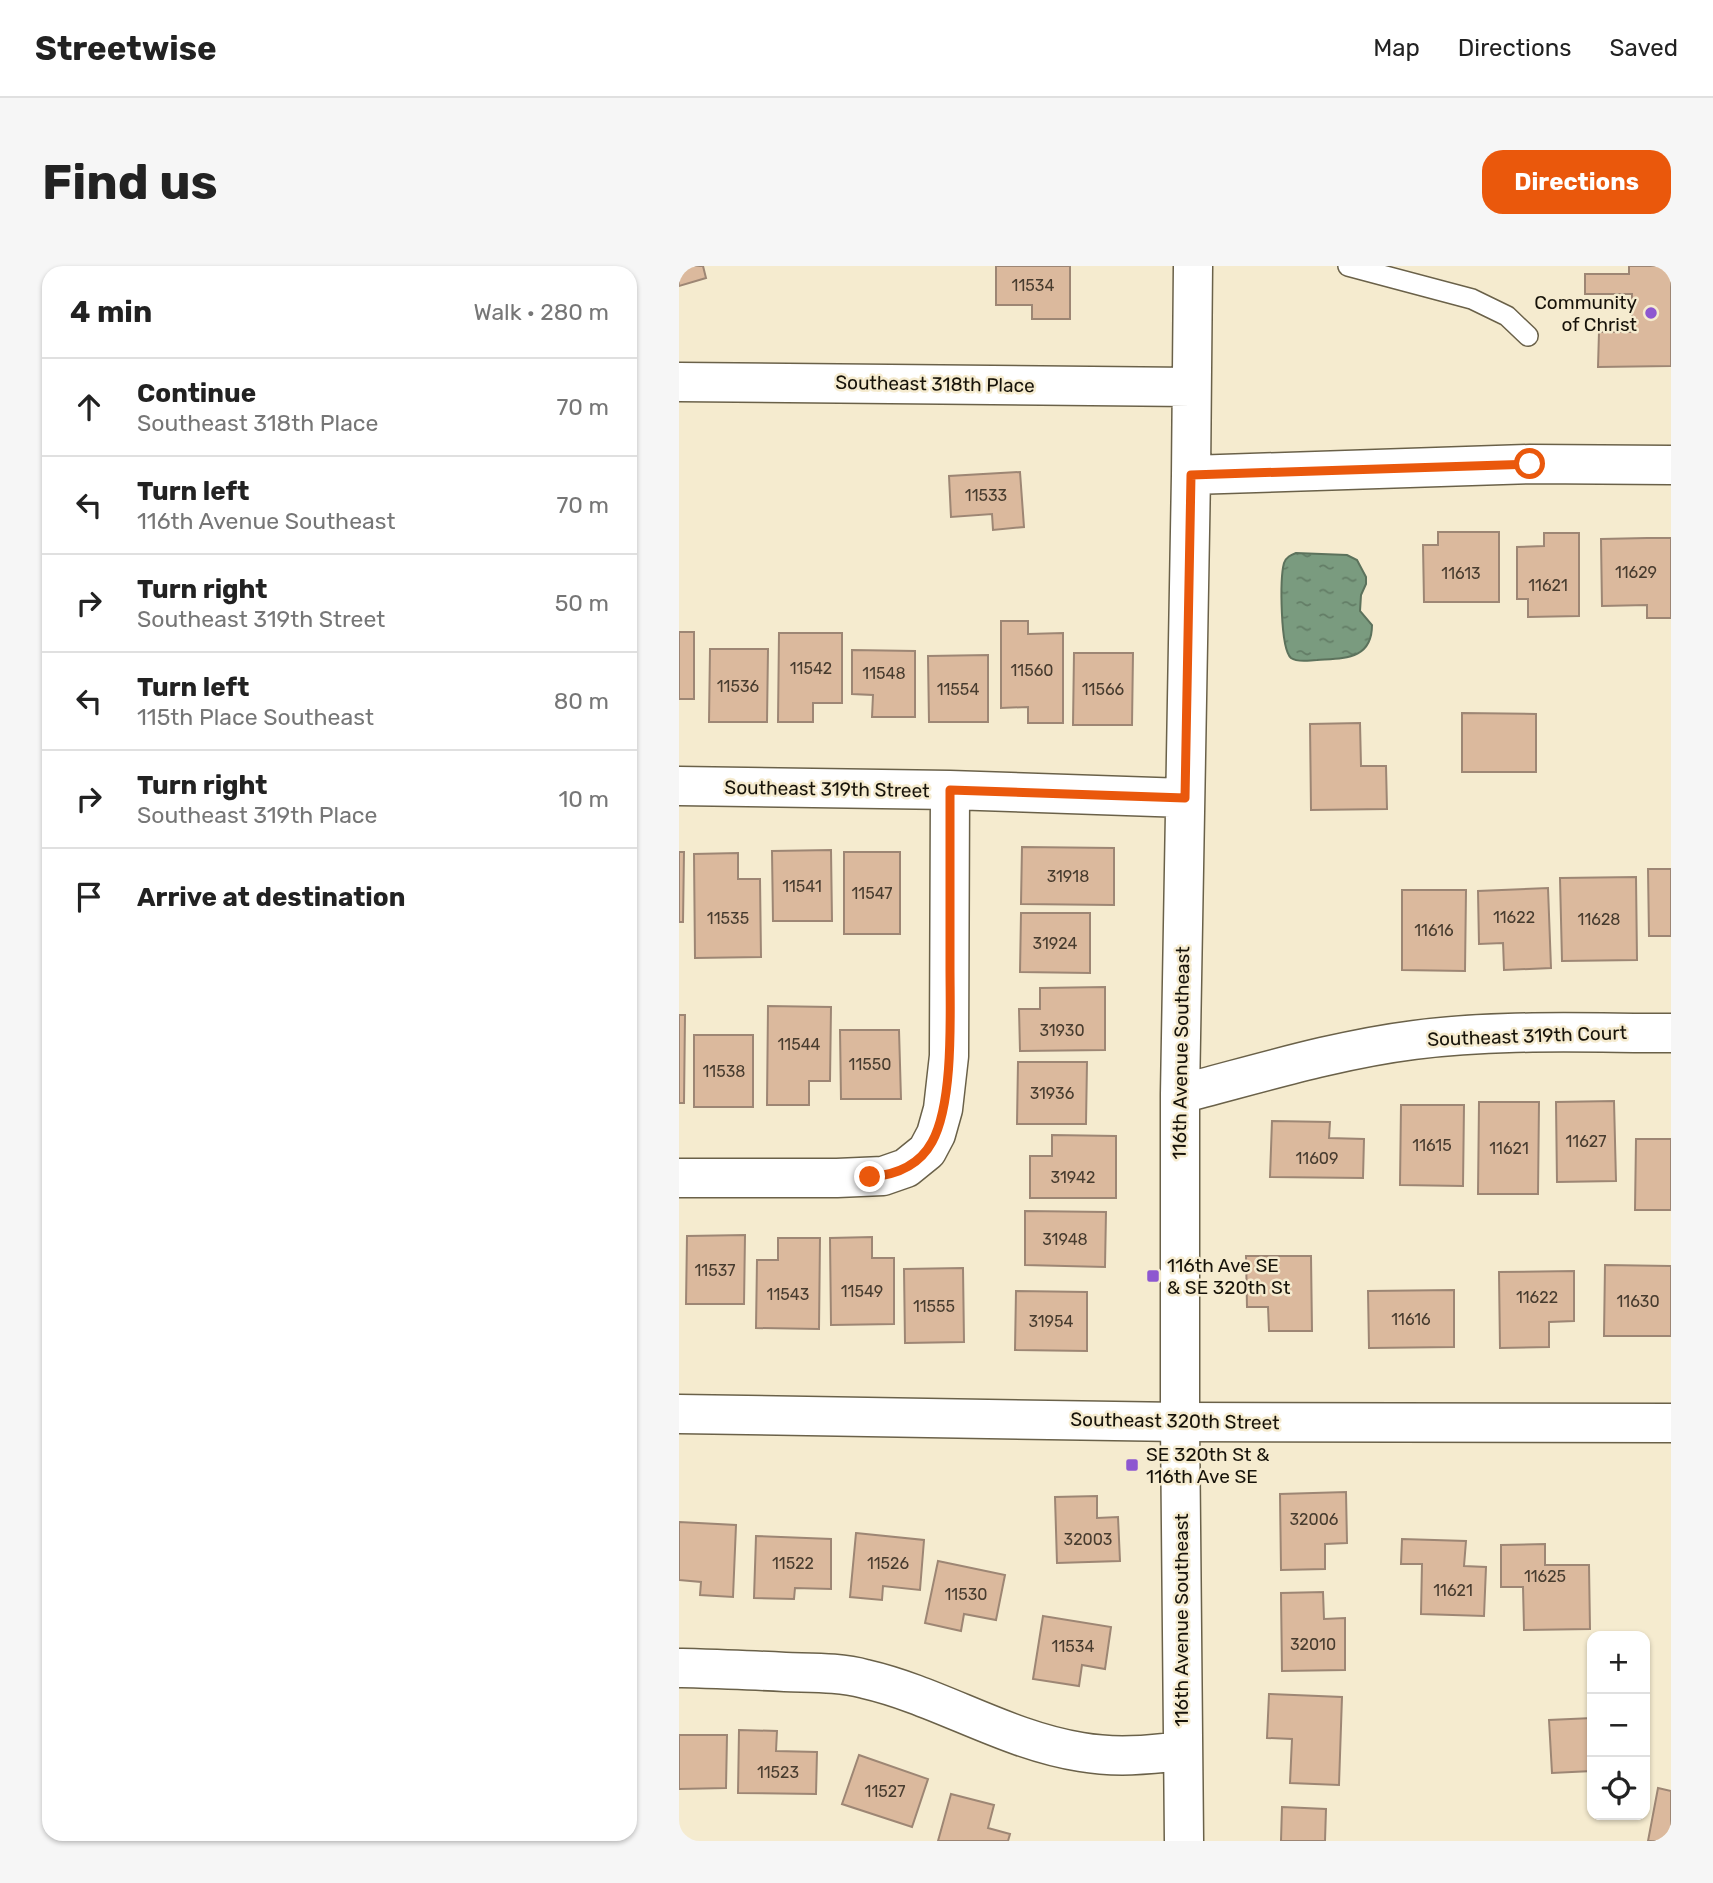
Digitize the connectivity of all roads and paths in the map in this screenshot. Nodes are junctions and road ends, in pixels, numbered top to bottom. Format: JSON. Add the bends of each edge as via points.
{"nodes":[{"id":1,"x":1193,"y":266,"type":"edge"},
{"id":2,"x":1348,"y":266,"type":"edge"},
{"id":3,"x":1528,"y":336,"type":"dead end"},
{"id":4,"x":679,"y":382,"type":"edge"},
{"id":5,"x":1191,"y":387,"type":"junction"},
{"id":6,"x":1671,"y":465,"type":"edge"},
{"id":7,"x":1191,"y":475,"type":"junction"},
{"id":8,"x":679,"y":786,"type":"edge"},
{"id":9,"x":950,"y":790,"type":"junction"},
{"id":10,"x":1185,"y":798,"type":"junction"},
{"id":11,"x":1671,"y":1033,"type":"edge"},
{"id":12,"x":1180,"y":1094,"type":"junction"},
{"id":13,"x":679,"y":1178,"type":"edge"},
{"id":14,"x":679,"y":1414,"type":"edge"},
{"id":15,"x":1180,"y":1422,"type":"junction"},
{"id":16,"x":1671,"y":1423,"type":"edge"},
{"id":17,"x":679,"y":1668,"type":"edge"},
{"id":18,"x":1182,"y":1751,"type":"junction"},
{"id":19,"x":1184,"y":1841,"type":"edge"}],
"edges":[{"from":1,"to":5,"type":"street","name":"116th Avenue Southeast"},
{"from":2,"to":3,"type":"lane","via":[[1472,299],[1507,316]]},
{"from":4,"to":5,"type":"street","name":"Southeast 318th Place"},
{"from":5,"to":7,"type":"street","name":"116th Avenue Southeast"},
{"from":6,"to":7,"type":"street","via":[[1530,464]]},
{"from":7,"to":10,"type":"street","name":"116th Avenue Southeast"},
{"from":8,"to":9,"type":"street","name":"Southeast 319th Street"},
{"from":9,"to":10,"type":"street","name":"Southeast 319th Street"},
{"from":9,"to":13,"type":"street","via":[[949,1056],[943,1109],[927,1151],[906,1168],[883,1176]]},
{"from":10,"to":12,"type":"street","name":"116th Avenue Southeast"},
{"from":11,"to":12,"type":"street","name":"Southeast 319th Court","via":[[1493,1034],[1417,1040],[1357,1049]]},
{"from":12,"to":15,"type":"street","name":"116th Avenue Southeast"},
{"from":14,"to":15,"type":"street","name":"Southeast 320th Street"},
{"from":15,"to":16,"type":"street","name":"Southeast 320th Street"},
{"from":15,"to":18,"type":"street","name":"116th Avenue Southeast"},
{"from":17,"to":18,"type":"street","via":[[862,1678],[1052,1746],[1113,1755]]},
{"from":18,"to":19,"type":"street","name":"116th Avenue Southeast"}]}
